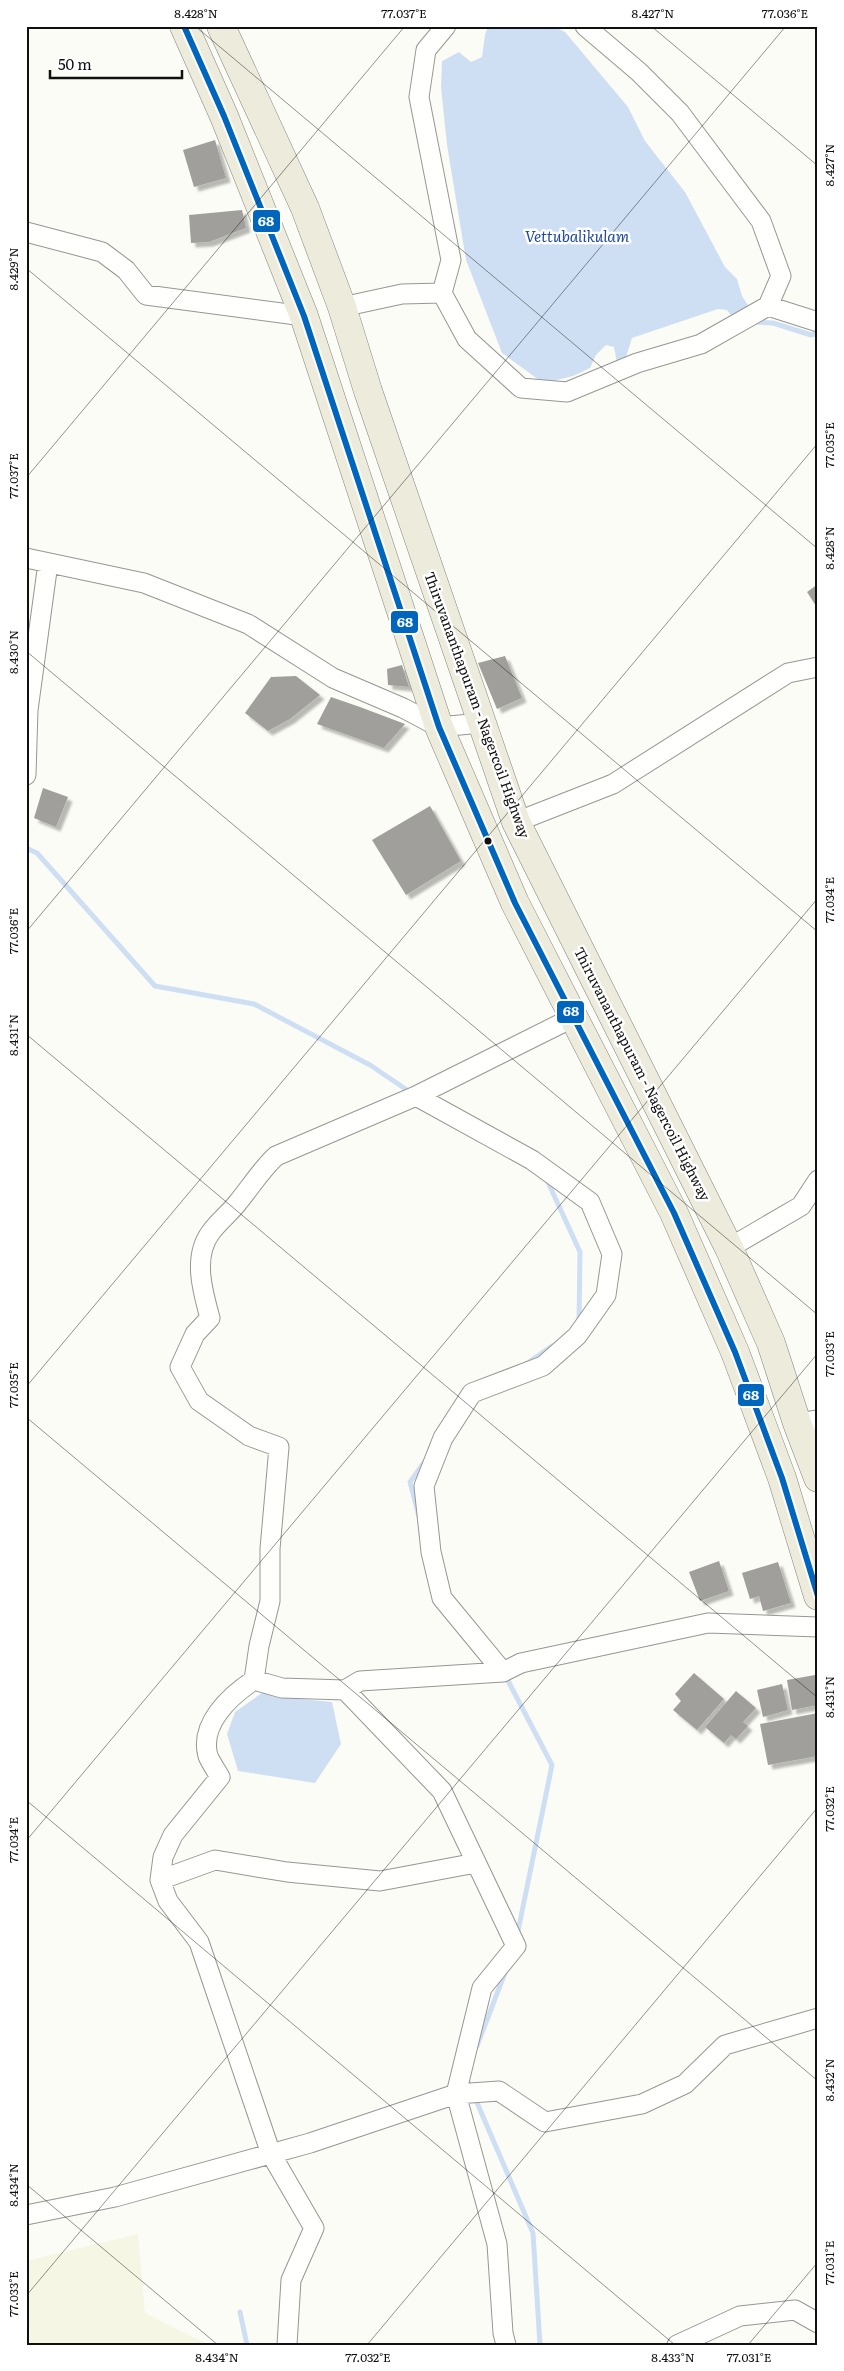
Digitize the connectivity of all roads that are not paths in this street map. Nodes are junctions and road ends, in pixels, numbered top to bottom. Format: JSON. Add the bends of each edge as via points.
{"nodes":[{"id":1,"x":184,"y":26,"type":"edge"},
{"id":2,"x":221,"y":26,"type":"edge"},
{"id":3,"x":446,"y":26,"type":"edge"},
{"id":4,"x":585,"y":26,"type":"edge"},
{"id":5,"x":26,"y":232,"type":"edge"},
{"id":6,"x":442,"y":292,"type":"junction"},
{"id":7,"x":768,"y":306,"type":"junction"},
{"id":8,"x":342,"y":307,"type":"junction"},
{"id":9,"x":304,"y":316,"type":"junction"},
{"id":10,"x":818,"y":322,"type":"edge"},
{"id":11,"x":26,"y":558,"type":"edge"},
{"id":12,"x":48,"y":563,"type":"junction"},
{"id":13,"x":818,"y":667,"type":"edge"},
{"id":14,"x":481,"y":723,"type":"junction"},
{"id":15,"x":439,"y":727,"type":"junction"},
{"id":16,"x":26,"y":775,"type":"edge"},
{"id":17,"x":516,"y":822,"type":"junction"},
{"id":18,"x":572,"y":1018,"type":"junction"},
{"id":19,"x":416,"y":1096,"type":"junction"},
{"id":20,"x":818,"y":1180,"type":"edge"},
{"id":21,"x":729,"y":1248,"type":"junction"},
{"id":22,"x":808,"y":1422,"type":"edge"},
{"id":23,"x":818,"y":1478,"type":"edge"},
{"id":24,"x":818,"y":1596,"type":"edge"},
{"id":25,"x":818,"y":1627,"type":"edge"},
{"id":26,"x":503,"y":1672,"type":"junction"},
{"id":27,"x":254,"y":1680,"type":"junction"},
{"id":28,"x":344,"y":1690,"type":"junction"},
{"id":29,"x":476,"y":1863,"type":"junction"},
{"id":30,"x":160,"y":1880,"type":"junction"},
{"id":31,"x":818,"y":2018,"type":"edge"},
{"id":32,"x":458,"y":2094,"type":"junction"},
{"id":33,"x":272,"y":2154,"type":"junction"},
{"id":34,"x":26,"y":2215,"type":"edge"},
{"id":35,"x":818,"y":2323,"type":"edge"},
{"id":36,"x":287,"y":2345,"type":"edge"},
{"id":37,"x":506,"y":2345,"type":"edge"},
{"id":38,"x":677,"y":2345,"type":"edge"}],
"edges":[{"from":1,"to":9,"type":"main road","via":[[224,116]]},
{"from":2,"to":8,"type":"main road","name":"Thiruvananthapuram - Nagercoil Highway","via":[[305,208]]},
{"from":3,"to":6,"type":"street","via":[[426,50],[419,97],[451,260]]},
{"from":4,"to":7,"type":"street","via":[[639,72],[680,113],[761,221],[781,276]]},
{"from":5,"to":9,"type":"street","via":[[102,252],[126,270],[146,295]]},
{"from":6,"to":7,"type":"street","via":[[467,339],[521,388],[567,392],[636,363],[701,344]]},
{"from":6,"to":8,"type":"street","via":[[402,294]]},
{"from":7,"to":10,"type":"street"},
{"from":8,"to":14,"type":"main road","name":"Thiruvananthapuram - Nagercoil Highway"},
{"from":9,"to":15,"type":"main road"},
{"from":11,"to":12,"type":"street"},
{"from":12,"to":15,"type":"street","via":[[144,583],[248,624],[333,678]]},
{"from":12,"to":16,"type":"street","via":[[28,710]]},
{"from":13,"to":17,"type":"street","via":[[788,673],[613,784]]},
{"from":14,"to":15,"type":"street"},
{"from":14,"to":17,"type":"main road","name":"Thiruvananthapuram - Nagercoil Highway"},
{"from":15,"to":18,"type":"main road","via":[[514,903]]},
{"from":17,"to":21,"type":"main road","name":"Thiruvananthapuram - Nagercoil Highway"},
{"from":18,"to":19,"type":"street"},
{"from":18,"to":24,"type":"main road","via":[[674,1214],[736,1352],[782,1478]]},
{"from":19,"to":26,"type":"street","via":[[532,1160],[590,1202],[612,1254],[606,1295],[577,1336],[543,1366],[472,1393],[443,1438],[424,1486],[431,1552],[442,1598]]},
{"from":19,"to":27,"type":"street","via":[[276,1156],[260,1170],[239,1201],[209,1234],[202,1254],[201,1282],[210,1318],[195,1334],[180,1367],[199,1401],[249,1436],[279,1446],[270,1549],[270,1601]]},
{"from":20,"to":21,"type":"street","via":[[800,1206]]},
{"from":21,"to":22,"type":"main road","name":"Thiruvananthapuram - Nagercoil Highway"},
{"from":22,"to":23,"type":"main road","name":"Thiruvananthapuram - Nagercoil Highway"},
{"from":25,"to":26,"type":"street","via":[[708,1623],[521,1663]]},
{"from":26,"to":28,"type":"street","via":[[360,1681]]},
{"from":27,"to":28,"type":"street","via":[[282,1688]]},
{"from":27,"to":30,"type":"street","via":[[222,1706],[208,1732],[208,1755],[220,1777],[173,1835],[163,1857]]},
{"from":28,"to":29,"type":"street","via":[[442,1792]]},
{"from":29,"to":30,"type":"street","via":[[380,1881],[287,1872],[216,1860]]},
{"from":29,"to":32,"type":"street","via":[[516,1946],[482,1988]]},
{"from":30,"to":33,"type":"street","via":[[168,1901],[199,1942]]},
{"from":31,"to":32,"type":"street","via":[[725,2045],[685,2084],[642,2104],[545,2122],[499,2091]]},
{"from":32,"to":33,"type":"street"},
{"from":32,"to":37,"type":"street","via":[[497,2244]]},
{"from":33,"to":34,"type":"street","via":[[115,2197]]},
{"from":33,"to":36,"type":"street","via":[[314,2228],[291,2280]]},
{"from":35,"to":38,"type":"street","via":[[795,2310],[740,2316]]}]}
